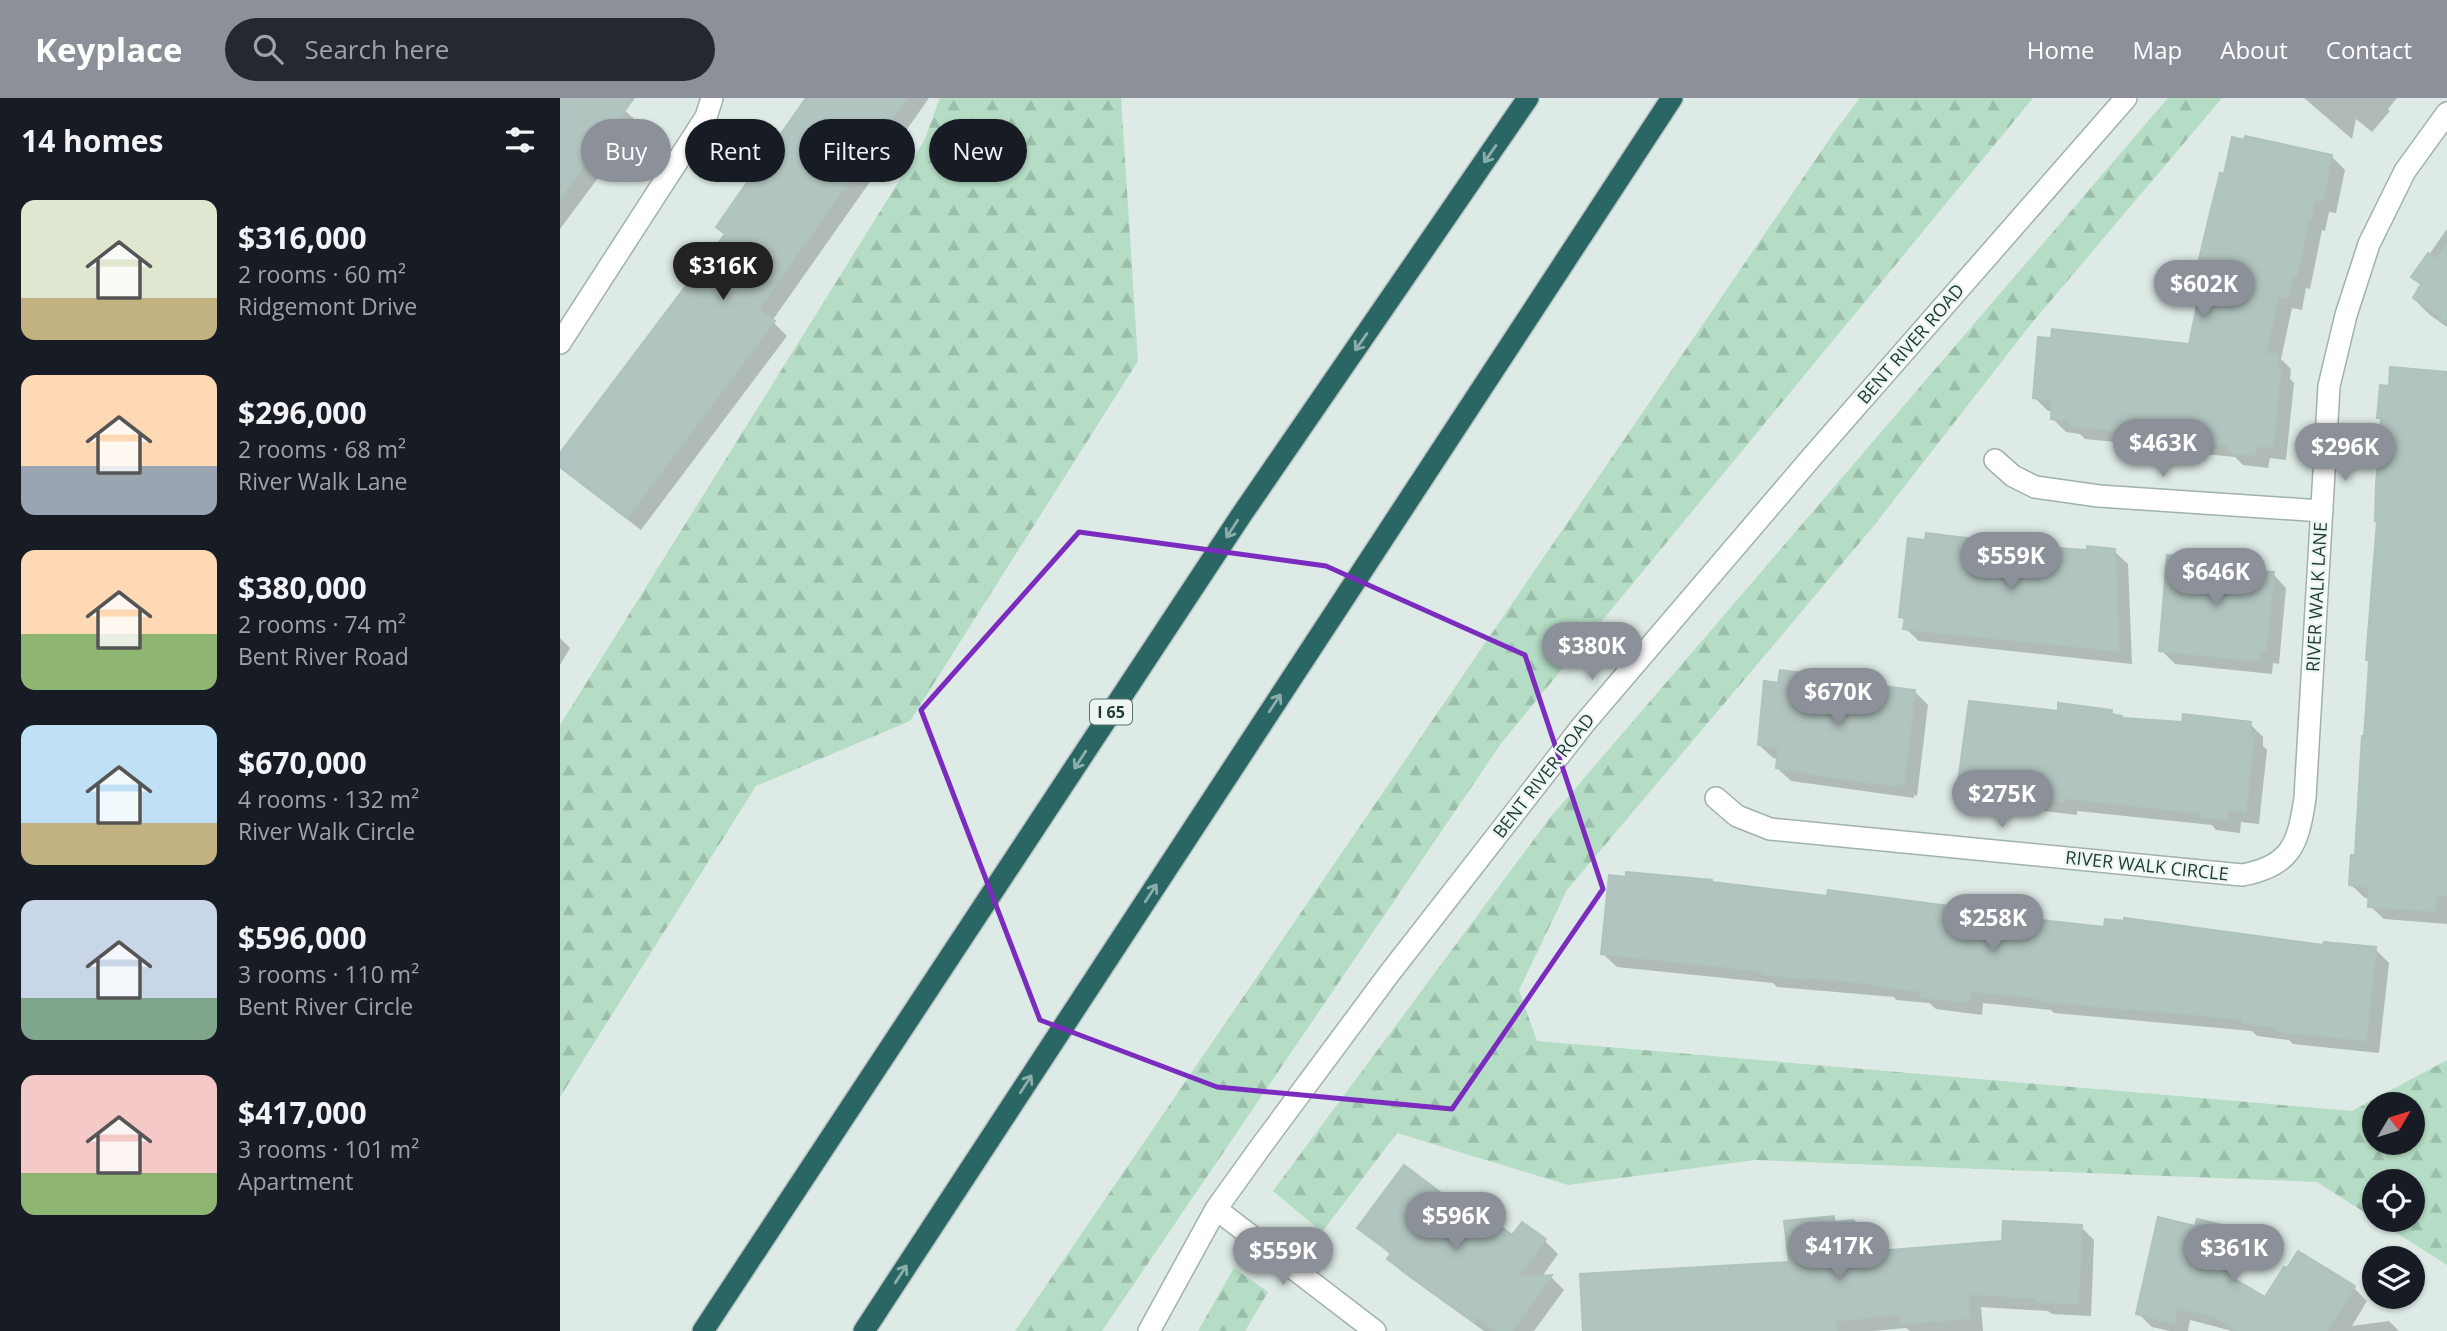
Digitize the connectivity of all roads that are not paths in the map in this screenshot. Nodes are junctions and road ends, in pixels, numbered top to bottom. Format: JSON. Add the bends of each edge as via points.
{"nodes":[{"id":1,"x":712,"y":98,"type":"edge"},
{"id":2,"x":1528,"y":98,"type":"edge"},
{"id":3,"x":1672,"y":98,"type":"edge"},
{"id":4,"x":2126,"y":98,"type":"edge"},
{"id":5,"x":2447,"y":113,"type":"edge"},
{"id":6,"x":560,"y":343,"type":"edge"},
{"id":7,"x":1995,"y":460,"type":"dead end"},
{"id":8,"x":2322,"y":511,"type":"junction"},
{"id":9,"x":1716,"y":798,"type":"dead end"},
{"id":10,"x":2288,"y":854,"type":"joint"},
{"id":11,"x":1216,"y":1209,"type":"junction"},
{"id":12,"x":703,"y":1331,"type":"edge"},
{"id":13,"x":864,"y":1331,"type":"edge"},
{"id":14,"x":1149,"y":1331,"type":"edge"},
{"id":15,"x":1375,"y":1331,"type":"edge"}],
"edges":[{"from":1,"to":6,"type":"street","via":[[706,117]]},
{"from":2,"to":12,"type":"highway","number":"I 65","one_way":true,"via":[[1242,514]]},
{"from":13,"to":3,"type":"highway","one_way":true},
{"from":4,"to":11,"type":"street","name":"BENT RIVER ROAD","via":[[1583,725],[1389,974]]},
{"from":5,"to":8,"type":"street","name":"RIVER WALK LANE","via":[[2405,172],[2369,244],[2346,315],[2329,386]]},
{"from":7,"to":8,"type":"street","via":[[2035,487],[2099,496]]},
{"from":8,"to":10,"type":"street","name":"RIVER WALK LANE","via":[[2305,798],[2301,828]]},
{"from":9,"to":10,"type":"street","name":"RIVER WALK CIRCLE","via":[[1737,816],[1770,829],[2214,873],[2264,871]]},
{"from":11,"to":14,"type":"street","name":"BENT RIVER ROAD"},
{"from":11,"to":15,"type":"street"}]}
